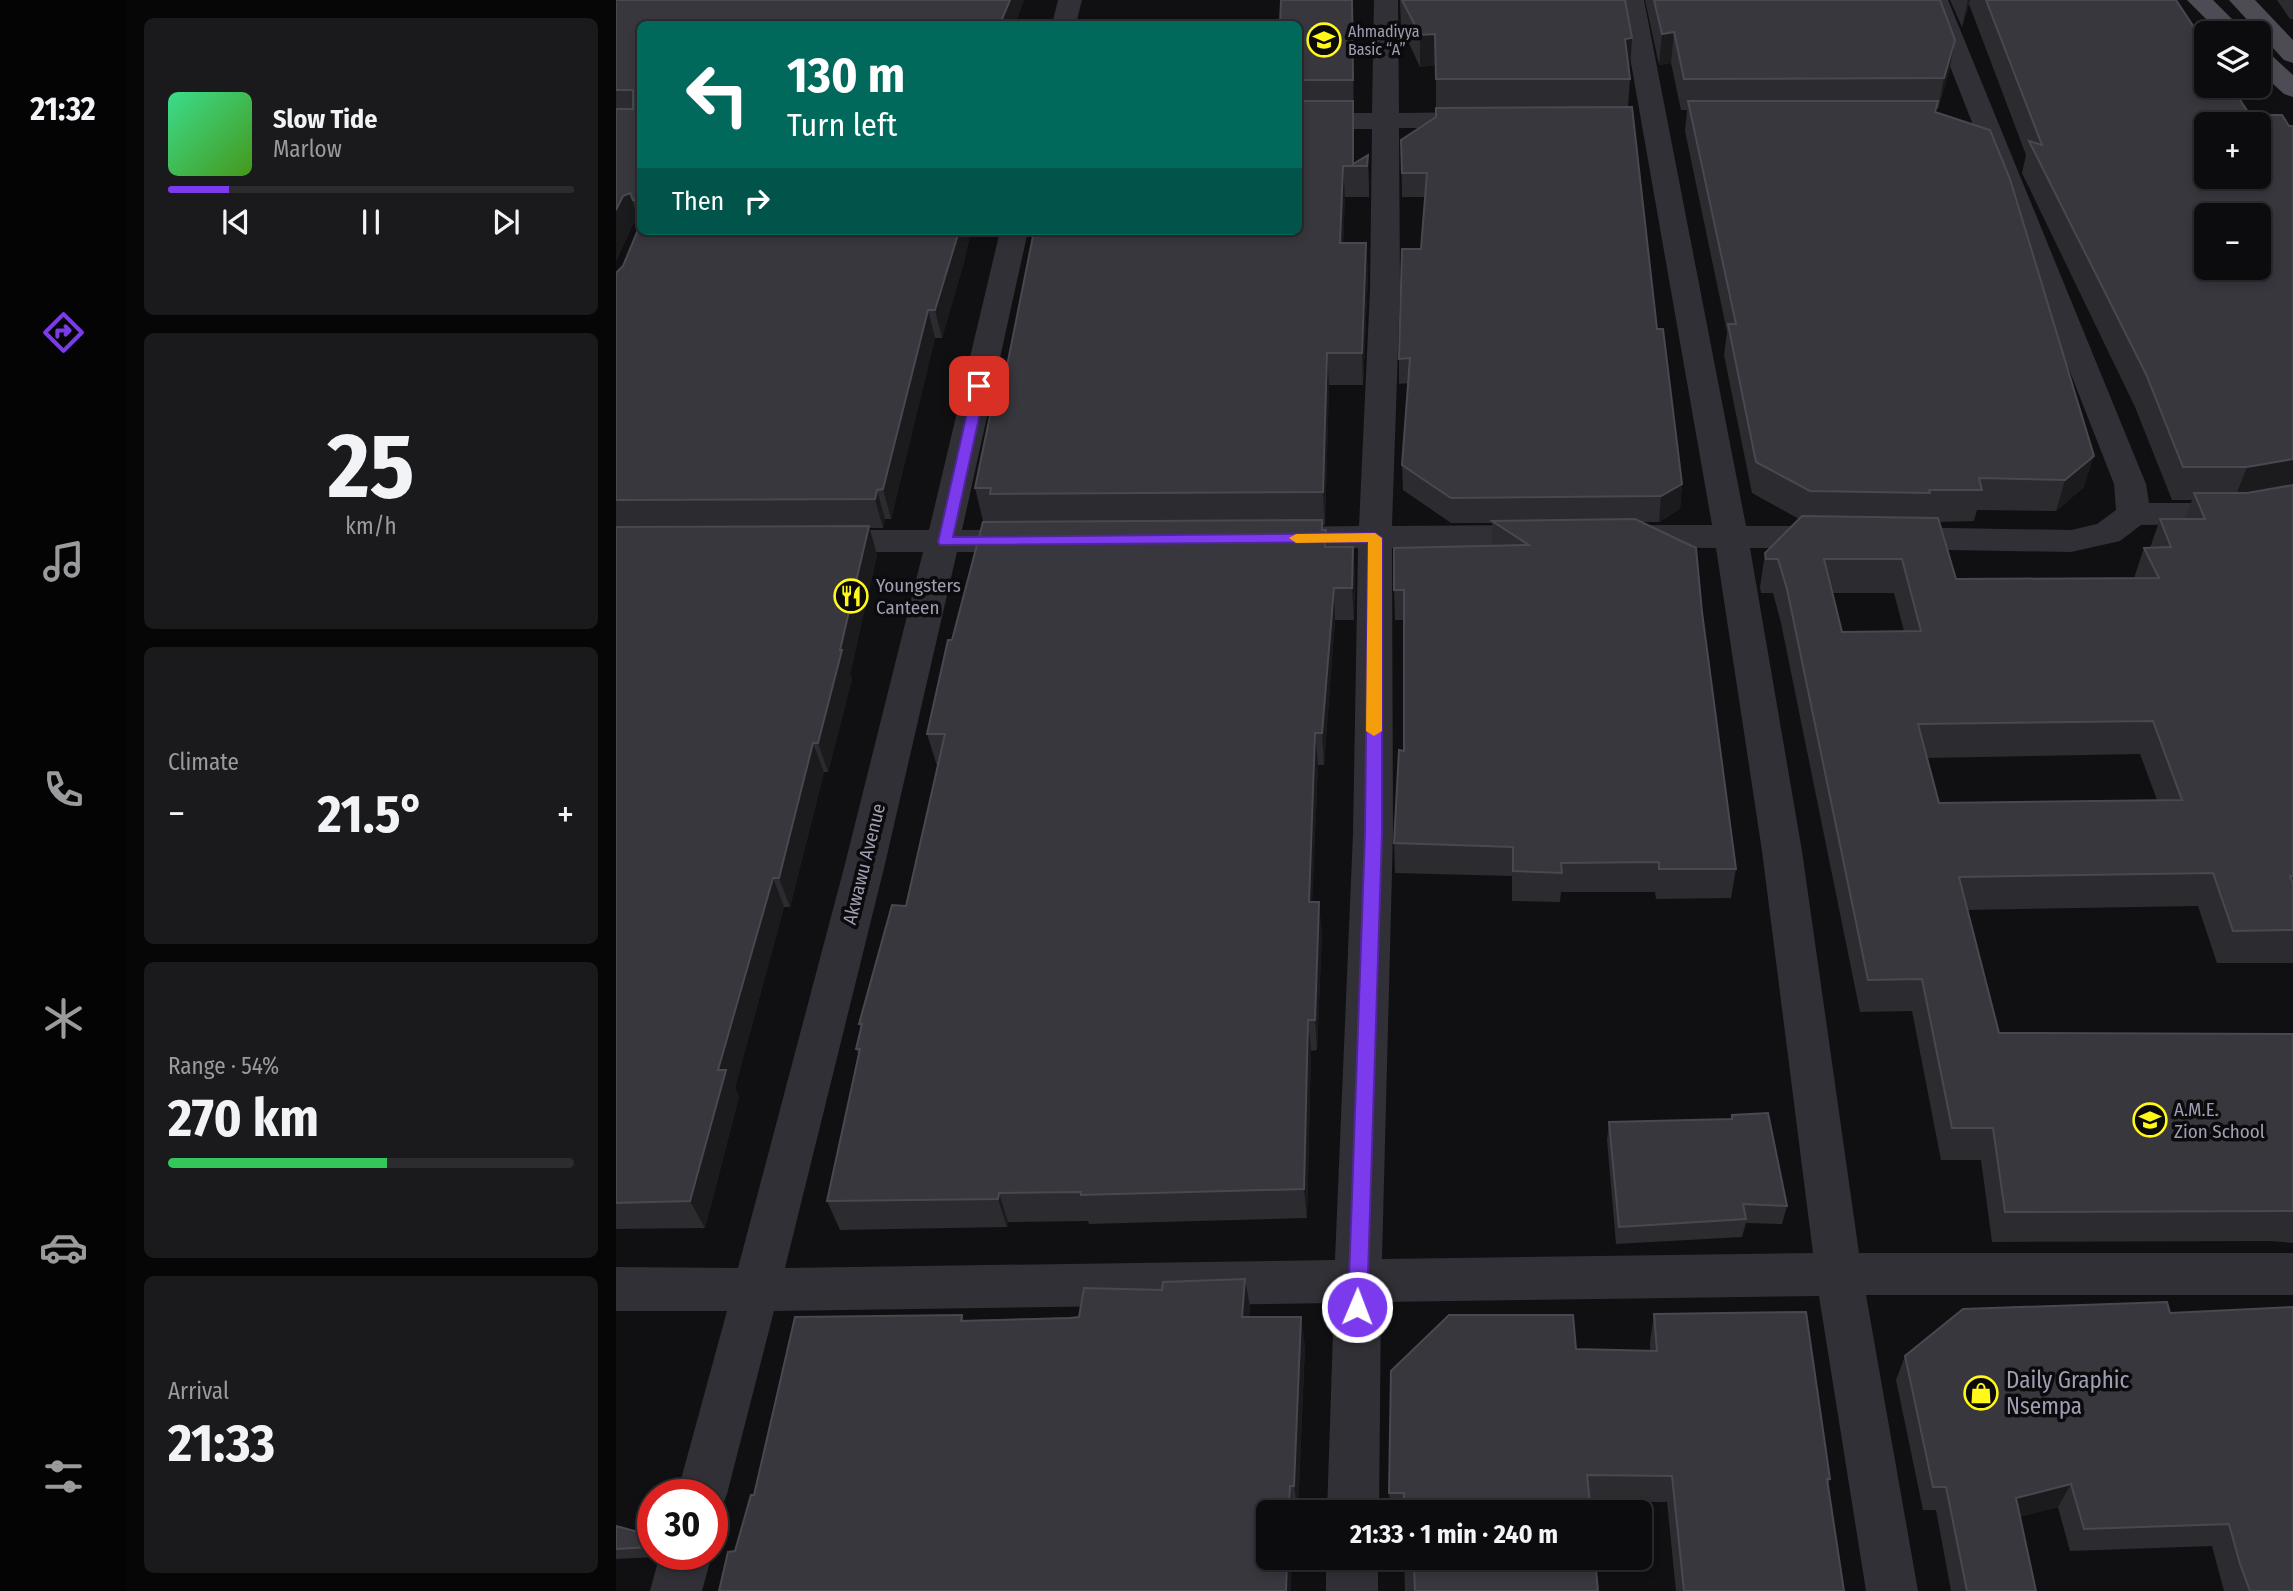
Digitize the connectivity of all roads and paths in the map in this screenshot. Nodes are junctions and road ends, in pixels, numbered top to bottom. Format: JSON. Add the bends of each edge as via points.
{"nodes":[{"id":1,"x":1070,"y":0,"type":"edge"},
{"id":2,"x":1386,"y":0,"type":"edge"},
{"id":3,"x":1632,"y":0,"type":"edge"},
{"id":4,"x":1936,"y":0,"type":"edge"},
{"id":5,"x":2199,"y":0,"type":"edge"},
{"id":6,"x":2241,"y":0,"type":"edge"},
{"id":7,"x":1065,"y":21,"type":"edge"},
{"id":8,"x":2221,"y":21,"type":"edge"},
{"id":9,"x":2293,"y":55,"type":"edge"},
{"id":10,"x":2271,"y":68,"type":"edge"},
{"id":11,"x":2293,"y":89,"type":"edge"},
{"id":12,"x":1506,"y":120,"type":"edge"},
{"id":13,"x":1302,"y":121,"type":"edge"},
{"id":14,"x":1386,"y":121,"type":"junction"},
{"id":15,"x":1013,"y":235,"type":"edge"},
{"id":16,"x":2293,"y":503,"type":"edge"},
{"id":17,"x":2133,"y":514,"type":"junction"},
{"id":18,"x":1731,"y":535,"type":"junction"},
{"id":19,"x":1375,"y":538,"type":"junction"},
{"id":20,"x":1250,"y":539,"type":"edge"},
{"id":21,"x":794,"y":541,"type":"edge"},
{"id":22,"x":1056,"y":541,"type":"edge"},
{"id":23,"x":945,"y":542,"type":"junction"},
{"id":24,"x":1839,"y":1274,"type":"junction"},
{"id":25,"x":2293,"y":1274,"type":"edge"},
{"id":26,"x":1358,"y":1281,"type":"junction"},
{"id":27,"x":616,"y":1289,"type":"edge"},
{"id":28,"x":757,"y":1290,"type":"junction"},
{"id":29,"x":706,"y":1479,"type":"edge"},
{"id":30,"x":1353,"y":1500,"type":"edge"},
{"id":31,"x":682,"y":1570,"type":"edge"},
{"id":32,"x":1352,"y":1570,"type":"edge"},
{"id":33,"x":676,"y":1591,"type":"edge"},
{"id":34,"x":1352,"y":1591,"type":"edge"},
{"id":35,"x":1892,"y":1591,"type":"edge"}],
"edges":[{"from":1,"to":7,"type":"street"},
{"from":2,"to":14,"type":"street"},
{"from":3,"to":18,"type":"street"},
{"from":4,"to":17,"type":"street","via":[[1969,120],[2130,484]]},
{"from":5,"to":8,"type":"main road"},
{"from":6,"to":9,"type":"main road"},
{"from":10,"to":11,"type":"main road"},
{"from":12,"to":14,"type":"street"},
{"from":13,"to":14,"type":"street"},
{"from":14,"to":19,"type":"street"},
{"from":15,"to":23,"type":"street","name":"Akwawu Avenue"},
{"from":16,"to":17,"type":"street","via":[[2268,511],[2231,514]]},
{"from":17,"to":18,"type":"street","via":[[2108,533],[2071,541]]},
{"from":18,"to":19,"type":"street"},
{"from":18,"to":24,"type":"street","via":[[1782,851]]},
{"from":19,"to":20,"type":"street"},
{"from":19,"to":26,"type":"street","via":[[1373,833]]},
{"from":21,"to":23,"type":"street"},
{"from":22,"to":23,"type":"street"},
{"from":23,"to":28,"type":"street","name":"Akwawu Avenue"},
{"from":24,"to":25,"type":"street"},
{"from":24,"to":26,"type":"street"},
{"from":24,"to":35,"type":"street"},
{"from":26,"to":28,"type":"street"},
{"from":26,"to":30,"type":"street"},
{"from":27,"to":28,"type":"street"},
{"from":28,"to":29,"type":"street","name":"Akwawu Avenue"},
{"from":31,"to":33,"type":"street"},
{"from":32,"to":34,"type":"street"}]}
